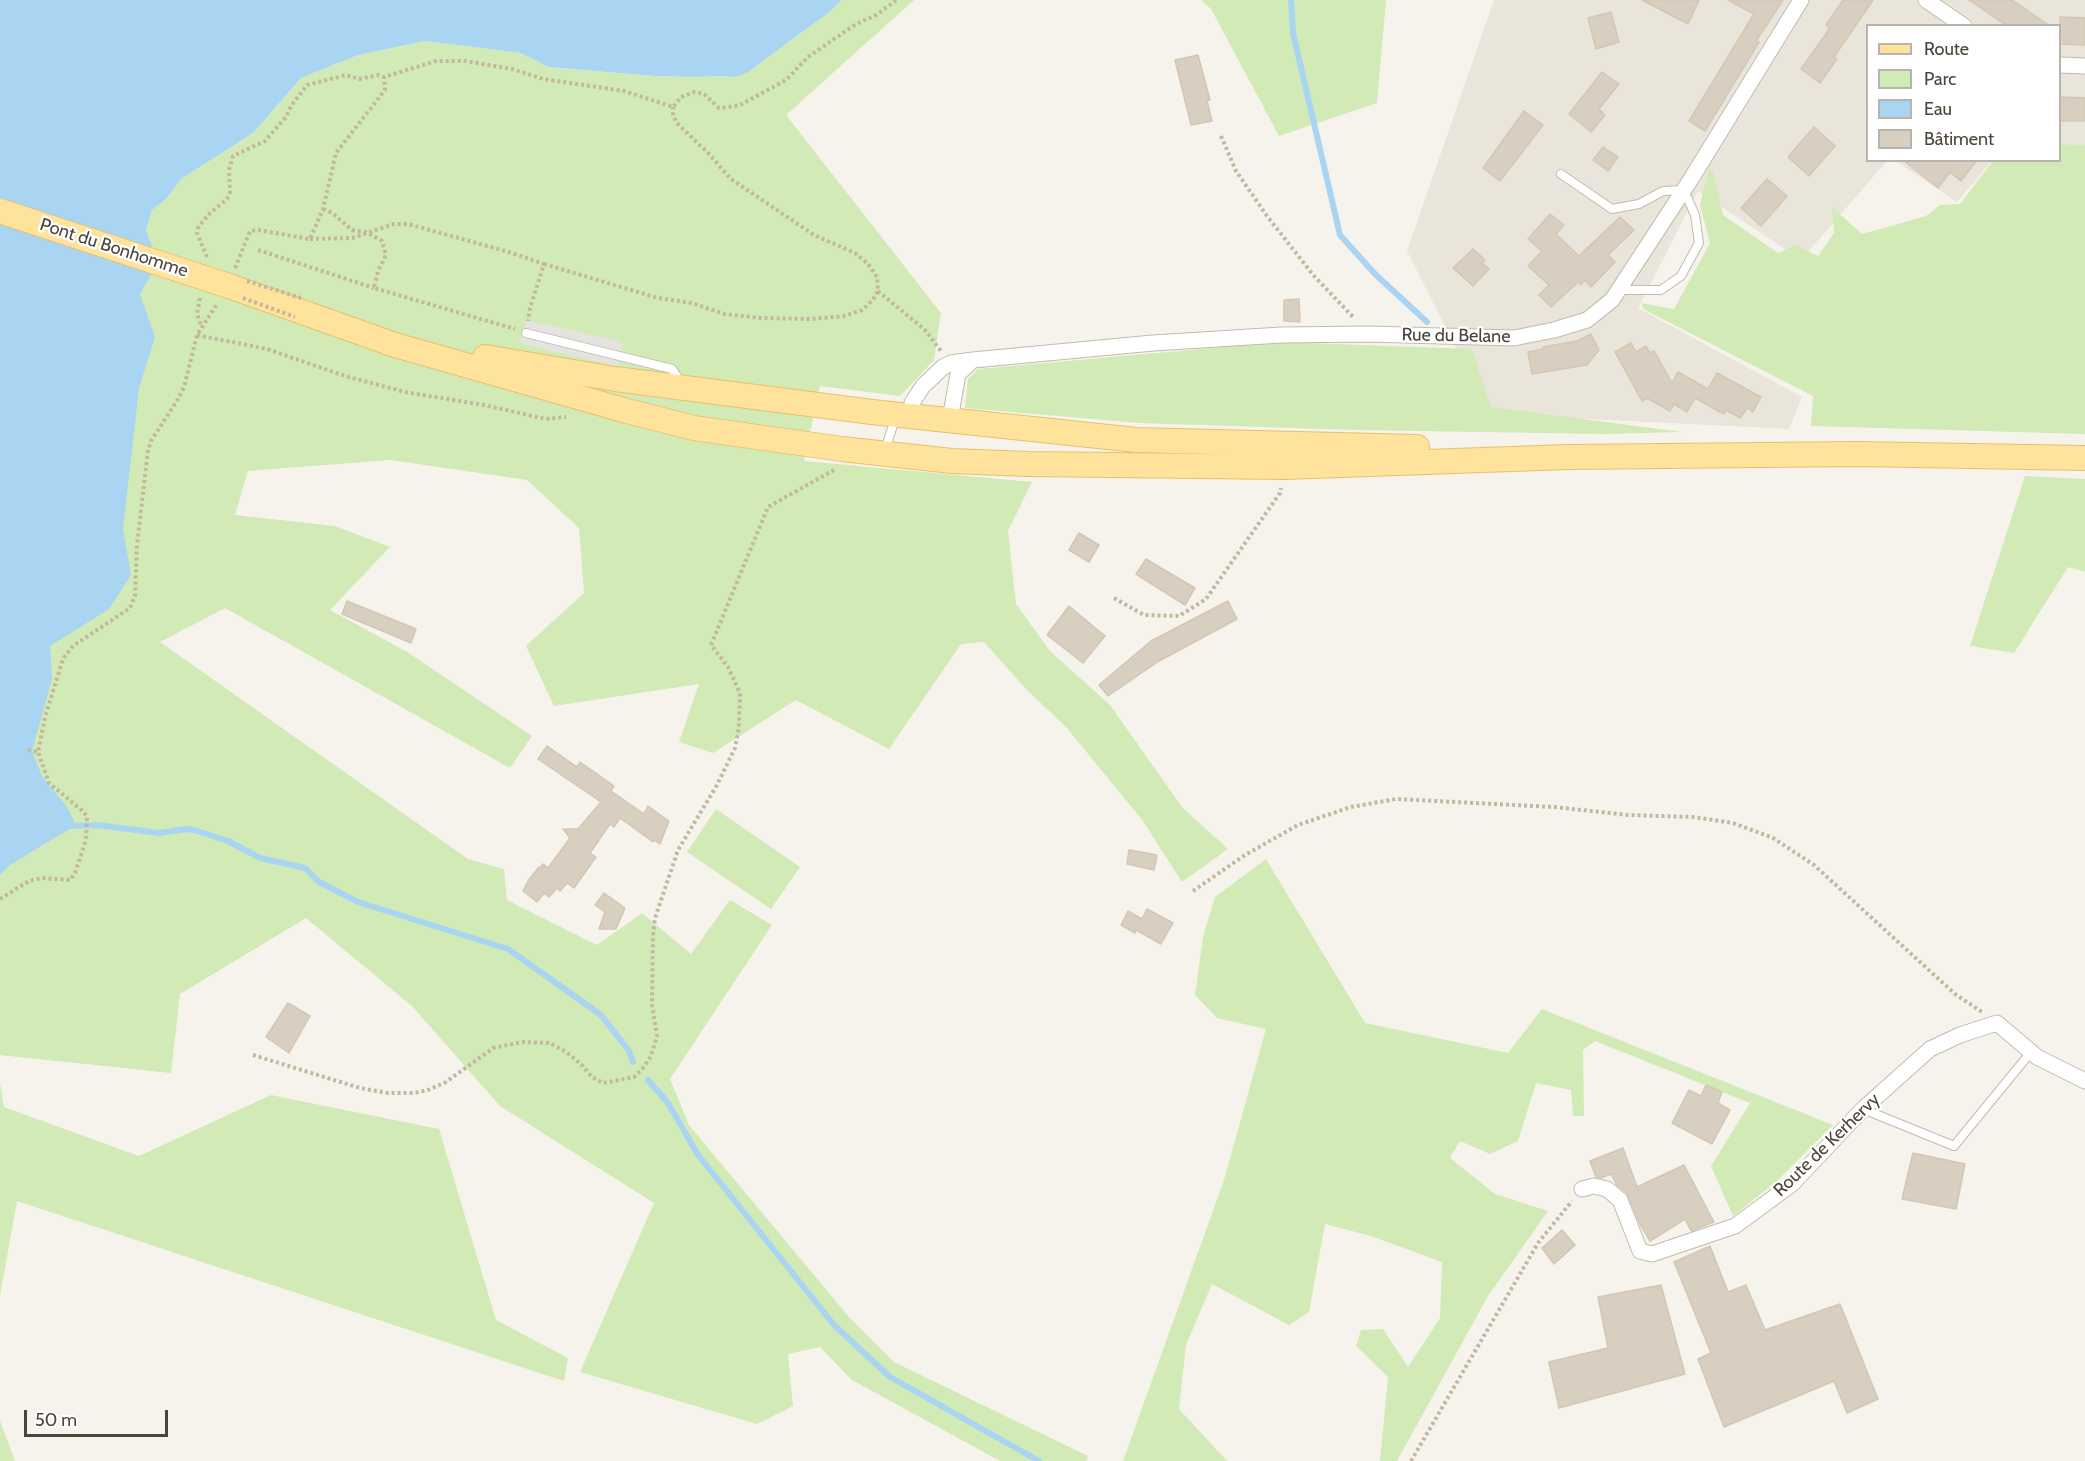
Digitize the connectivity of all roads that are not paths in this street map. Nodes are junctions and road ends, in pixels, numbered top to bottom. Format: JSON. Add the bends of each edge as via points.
{"nodes":[{"id":1,"x":1801,"y":0,"type":"edge"},
{"id":2,"x":1926,"y":0,"type":"edge"},
{"id":3,"x":1961,"y":24,"type":"edge"},
{"id":4,"x":2061,"y":65,"type":"edge"},
{"id":5,"x":2085,"y":66,"type":"edge"},
{"id":6,"x":1561,"y":174,"type":"dead end"},
{"id":7,"x":1684,"y":190,"type":"junction"},
{"id":8,"x":0,"y":211,"type":"edge"},
{"id":9,"x":229,"y":286,"type":"junction"},
{"id":10,"x":1619,"y":290,"type":"junction"},
{"id":11,"x":526,"y":333,"type":"road end"},
{"id":12,"x":973,"y":360,"type":"junction"},
{"id":13,"x":683,"y":387,"type":"junction"},
{"id":14,"x":952,"y":408,"type":"dead end"},
{"id":15,"x":905,"y":409,"type":"junction"},
{"id":16,"x":883,"y":454,"type":"junction"},
{"id":17,"x":2085,"y":457,"type":"edge"},
{"id":18,"x":2031,"y":1052,"type":"junction"},
{"id":19,"x":2085,"y":1081,"type":"edge"},
{"id":20,"x":1863,"y":1109,"type":"junction"},
{"id":21,"x":1582,"y":1189,"type":"road end"}],
"edges":[{"from":1,"to":7,"type":"street","name":"Rue du Belane"},
{"from":2,"to":3,"type":"street"},
{"from":4,"to":5,"type":"street"},
{"from":6,"to":7,"type":"lane","via":[[1612,209],[1639,204],[1663,191]]},
{"from":7,"to":10,"type":"street","name":"Rue du Belane"},
{"from":7,"to":10,"type":"lane","via":[[1695,215],[1699,243],[1681,276],[1661,290]]},
{"from":8,"to":9,"type":"main road","name":"Pont du Bonhomme","bridge":true},
{"from":9,"to":13,"type":"main road","via":[[482,357]]},
{"from":9,"to":16,"type":"main road","via":[[395,345],[627,411],[694,428]]},
{"from":10,"to":12,"type":"street","name":"Rue du Belane","via":[[1587,320],[1514,338],[1369,334],[1246,337]]},
{"from":11,"to":13,"type":"lane","via":[[672,369]]},
{"from":12,"to":14,"type":"street","via":[[958,374]]},
{"from":12,"to":15,"type":"street","name":"Rue du Belane","via":[[943,367]]},
{"from":13,"to":15,"type":"main road"},
{"from":15,"to":16,"type":"lane"},
{"from":15,"to":17,"type":"main road","via":[[1147,440],[1428,448],[1948,445]]},
{"from":16,"to":17,"type":"main road","via":[[1028,464],[1284,466],[1857,454]]},
{"from":18,"to":19,"type":"street"},
{"from":18,"to":20,"type":"street","name":"Route de Kerhervy","via":[[1997,1023],[1960,1035],[1930,1048]]},
{"from":18,"to":20,"type":"lane","via":[[1954,1146]]},
{"from":20,"to":21,"type":"street","name":"Route de Kerhervy","via":[[1792,1184],[1735,1226],[1652,1254],[1640,1251],[1620,1200],[1607,1189]]}]}
